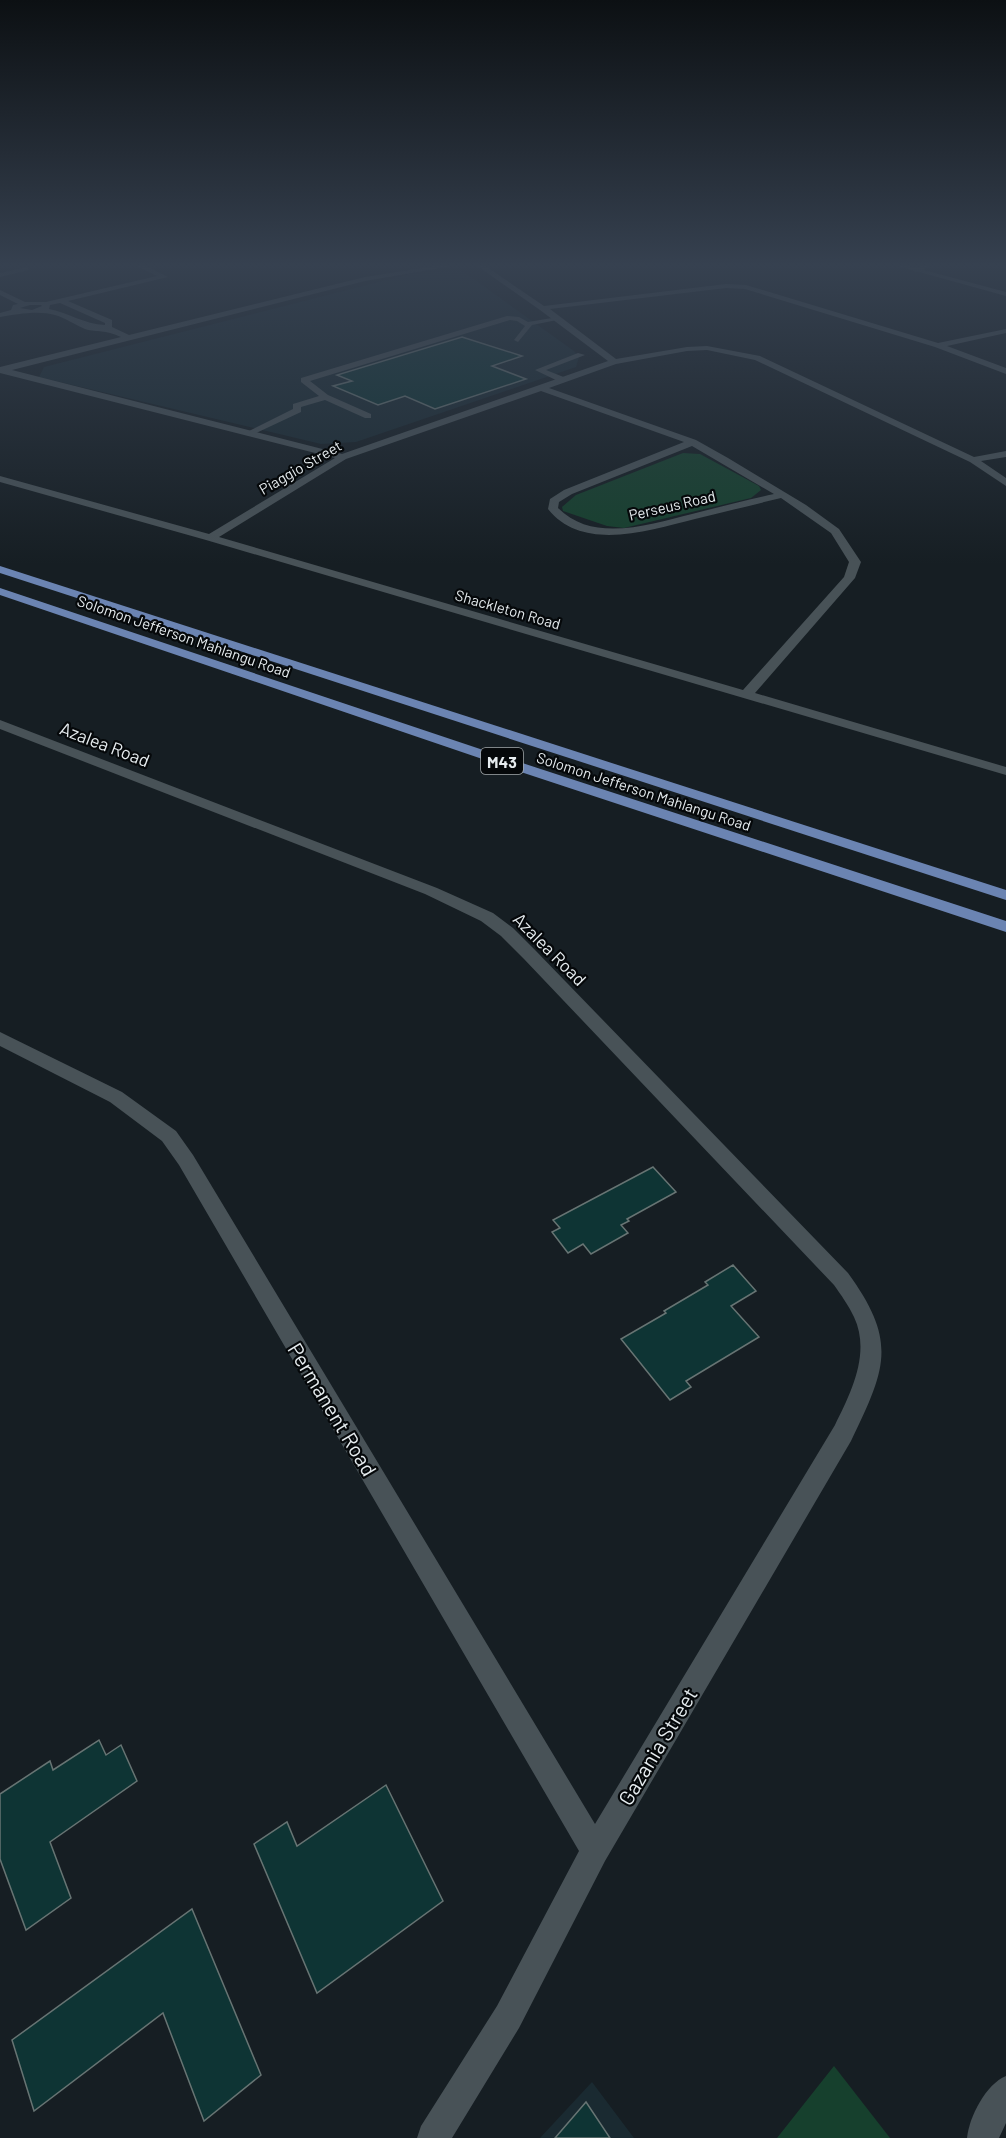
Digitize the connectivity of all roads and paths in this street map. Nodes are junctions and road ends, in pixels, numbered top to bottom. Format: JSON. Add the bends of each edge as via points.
{"nodes":[{"id":1,"x":22,"y":365,"type":"edge"},
{"id":2,"x":355,"y":365,"type":"edge"},
{"id":3,"x":554,"y":365,"type":"edge"},
{"id":4,"x":606,"y":365,"type":"edge"},
{"id":5,"x":771,"y":365,"type":"edge"},
{"id":6,"x":990,"y":365,"type":"edge"},
{"id":7,"x":1,"y":370,"type":"edge"},
{"id":8,"x":1006,"y":371,"type":"edge"},
{"id":9,"x":563,"y":380,"type":"junction"},
{"id":10,"x":542,"y":388,"type":"junction"},
{"id":11,"x":325,"y":396,"type":"junction"},
{"id":12,"x":368,"y":416,"type":"dead end"},
{"id":13,"x":249,"y":433,"type":"junction"},
{"id":14,"x":693,"y":442,"type":"junction"},
{"id":15,"x":1006,"y":454,"type":"edge"},
{"id":16,"x":343,"y":457,"type":"junction"},
{"id":17,"x":973,"y":460,"type":"junction"},
{"id":18,"x":0,"y":480,"type":"edge"},
{"id":19,"x":1006,"y":483,"type":"edge"},
{"id":20,"x":782,"y":495,"type":"junction"},
{"id":21,"x":210,"y":538,"type":"junction"},
{"id":22,"x":0,"y":569,"type":"edge"},
{"id":23,"x":0,"y":591,"type":"edge"},
{"id":24,"x":747,"y":694,"type":"junction"},
{"id":25,"x":0,"y":724,"type":"edge"},
{"id":26,"x":1006,"y":771,"type":"edge"},
{"id":27,"x":1006,"y":895,"type":"edge"},
{"id":28,"x":1006,"y":927,"type":"edge"},
{"id":29,"x":0,"y":1038,"type":"edge"},
{"id":30,"x":871,"y":1352,"type":"joint"},
{"id":31,"x":595,"y":1851,"type":"junction"},
{"id":32,"x":1006,"y":2092,"type":"edge"},
{"id":33,"x":433,"y":2138,"type":"edge"},
{"id":34,"x":984,"y":2138,"type":"edge"}],
"edges":[{"from":1,"to":7,"type":"street"},
{"from":2,"to":11,"type":"lane","via":[[304,380]]},
{"from":3,"to":9,"type":"lane","via":[[539,370]]},
{"from":4,"to":9,"type":"street","name":"Piaggio Street"},
{"from":5,"to":17,"type":"street","name":"Piaggio Street"},
{"from":6,"to":8,"type":"street"},
{"from":7,"to":13,"type":"street"},
{"from":9,"to":10,"type":"street","name":"Piaggio Street"},
{"from":10,"to":14,"type":"street"},
{"from":10,"to":16,"type":"street","name":"Piaggio Street"},
{"from":11,"to":12,"type":"lane"},
{"from":11,"to":13,"type":"lane","via":[[296,406],[298,410]]},
{"from":13,"to":16,"type":"street"},
{"from":14,"to":20,"type":"street"},
{"from":14,"to":20,"type":"street","name":"Perseus Road","via":[[568,492],[554,501],[553,509],[558,517],[575,525],[624,532]]},
{"from":15,"to":17,"type":"street"},
{"from":16,"to":21,"type":"street","name":"Piaggio Street"},
{"from":17,"to":19,"type":"street","name":"Piaggio Street"},
{"from":18,"to":21,"type":"street","name":"Shackleton Road"},
{"from":20,"to":24,"type":"street","via":[[835,531],[855,562],[849,578]]},
{"from":21,"to":24,"type":"street","name":"Shackleton Road"},
{"from":22,"to":27,"type":"main road","name":"Solomon Jefferson Mahlangu Road","number":"M43"},
{"from":23,"to":28,"type":"main road","name":"Solomon Jefferson Mahlangu Road","number":"M43"},
{"from":24,"to":26,"type":"street","name":"Shackleton Road"},
{"from":25,"to":30,"type":"street","name":"Azalea Road","via":[[431,891],[487,917],[530,955],[842,1279],[866,1319]]},
{"from":29,"to":31,"type":"street","name":"Permanent Road","via":[[116,1097],[169,1136]]},
{"from":30,"to":31,"type":"street","name":"Gazania Street","via":[[862,1394],[843,1433]]},
{"from":31,"to":33,"type":"street","name":"Gazania Street","via":[[508,2017]]},
{"from":32,"to":34,"type":"street","via":[[984,2128]]}]}
